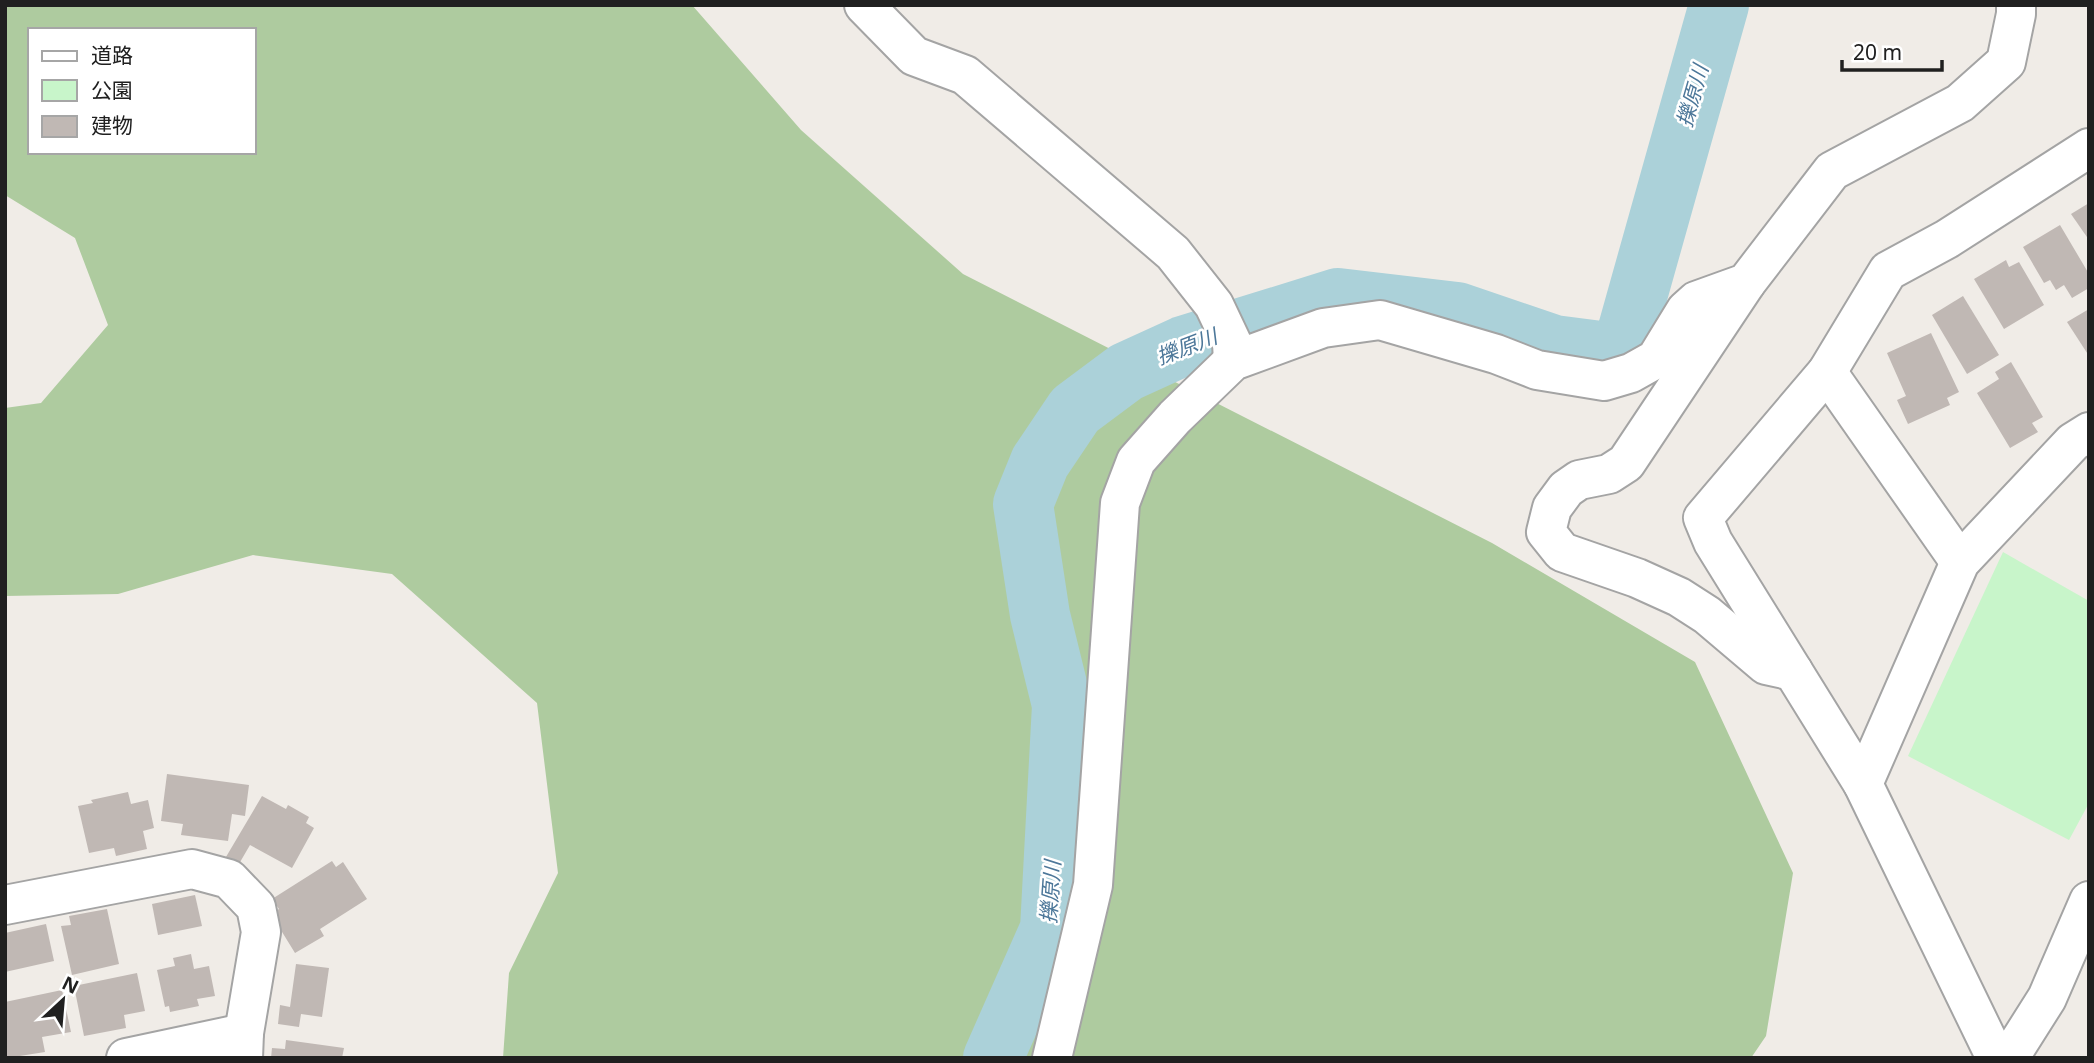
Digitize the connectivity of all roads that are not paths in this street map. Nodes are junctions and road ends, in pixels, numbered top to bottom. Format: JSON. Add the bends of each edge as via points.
{"nodes":[{"id":1,"x":864,"y":5,"type":"edge"},
{"id":2,"x":889,"y":5,"type":"edge"},
{"id":3,"x":2016,"y":5,"type":"edge"},
{"id":4,"x":965,"y":75,"type":"junction"},
{"id":5,"x":2089,"y":148,"type":"edge"},
{"id":6,"x":1746,"y":284,"type":"junction"},
{"id":7,"x":1228,"y":340,"type":"junction"},
{"id":8,"x":1826,"y":372,"type":"junction"},
{"id":9,"x":2089,"y":432,"type":"edge"},
{"id":10,"x":1960,"y":562,"type":"junction"},
{"id":11,"x":1793,"y":671,"type":"junction"},
{"id":12,"x":1864,"y":784,"type":"junction"},
{"id":13,"x":2089,"y":901,"type":"edge"},
{"id":14,"x":5,"y":905,"type":"edge"},
{"id":15,"x":244,"y":1045,"type":"edge"},
{"id":16,"x":126,"y":1058,"type":"edge"},
{"id":17,"x":1052,"y":1058,"type":"edge"},
{"id":18,"x":1996,"y":1058,"type":"edge"},
{"id":19,"x":2009,"y":1058,"type":"edge"}],
"edges":[{"from":1,"to":4,"type":"street","via":[[914,56]]},
{"from":2,"to":4,"type":"street"},
{"from":3,"to":6,"type":"street","via":[[2006,62],[1960,103],[1832,171]]},
{"from":4,"to":7,"type":"street","via":[[1173,253],[1214,305]]},
{"from":5,"to":8,"type":"street","via":[[1947,239],[1888,271]]},
{"from":6,"to":7,"type":"street","via":[[1696,301],[1656,359],[1604,381],[1536,370],[1380,320]]},
{"from":6,"to":11,"type":"street","via":[[1626,463],[1566,489],[1552,508],[1546,532],[1562,552],[1679,597],[1766,665]]},
{"from":7,"to":17,"type":"street","via":[[1175,417],[1136,461],[1120,503],[1093,885]]},
{"from":8,"to":10,"type":"street"},
{"from":8,"to":11,"type":"street","via":[[1703,518],[1713,542]]},
{"from":9,"to":10,"type":"street","via":[[2073,442]]},
{"from":10,"to":12,"type":"street"},
{"from":11,"to":12,"type":"street"},
{"from":12,"to":18,"type":"street"},
{"from":13,"to":19,"type":"street","via":[[2047,998]]},
{"from":14,"to":15,"type":"street","via":[[192,869],[229,879],[256,907],[261,932]]},
{"from":15,"to":16,"type":"street"}]}
